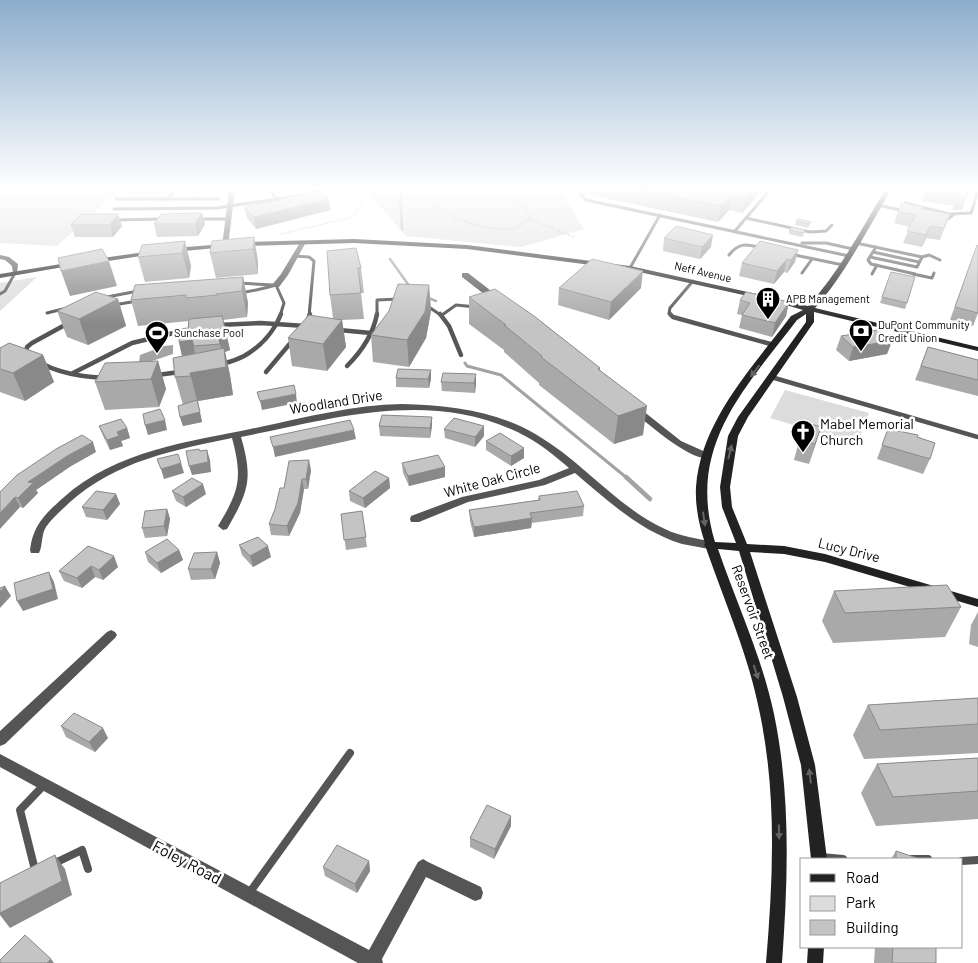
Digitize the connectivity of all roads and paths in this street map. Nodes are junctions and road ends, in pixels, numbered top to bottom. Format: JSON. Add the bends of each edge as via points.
{"nodes":[{"id":1,"x":225,"y":235,"type":"edge"},
{"id":2,"x":278,"y":235,"type":"edge"},
{"id":3,"x":567,"y":235,"type":"edge"},
{"id":4,"x":649,"y":235,"type":"edge"},
{"id":5,"x":753,"y":235,"type":"edge"},
{"id":6,"x":861,"y":235,"type":"edge"},
{"id":7,"x":274,"y":236,"type":"dead end"},
{"id":8,"x":574,"y":238,"type":"dead end"},
{"id":9,"x":776,"y":240,"type":"junction"},
{"id":10,"x":302,"y":242,"type":"junction"},
{"id":11,"x":224,"y":246,"type":"junction"},
{"id":12,"x":855,"y":246,"type":"junction"},
{"id":13,"x":876,"y":247,"type":"junction"},
{"id":14,"x":766,"y":249,"type":"edge"},
{"id":15,"x":873,"y":252,"type":"junction"},
{"id":16,"x":784,"y":253,"type":"edge"},
{"id":17,"x":729,"y":255,"type":"dead end"},
{"id":18,"x":294,"y":256,"type":"junction"},
{"id":19,"x":849,"y":256,"type":"junction"},
{"id":20,"x":922,"y":256,"type":"junction"},
{"id":21,"x":0,"y":257,"type":"edge"},
{"id":22,"x":870,"y":257,"type":"junction"},
{"id":23,"x":812,"y":259,"type":"junction"},
{"id":24,"x":940,"y":260,"type":"dead end"},
{"id":25,"x":919,"y":262,"type":"junction"},
{"id":26,"x":843,"y":265,"type":"junction"},
{"id":27,"x":877,"y":265,"type":"junction"},
{"id":28,"x":630,"y":268,"type":"junction"},
{"id":29,"x":16,"y":273,"type":"junction"},
{"id":30,"x":802,"y":273,"type":"dead end"},
{"id":31,"x":934,"y":273,"type":"dead end"},
{"id":32,"x":872,"y":274,"type":"dead end"},
{"id":33,"x":465,"y":275,"type":"dead end"},
{"id":34,"x":0,"y":276,"type":"edge"},
{"id":35,"x":693,"y":281,"type":"junction"},
{"id":36,"x":230,"y":283,"type":"edge"},
{"id":37,"x":276,"y":285,"type":"junction"},
{"id":38,"x":148,"y":290,"type":"edge"},
{"id":39,"x":0,"y":294,"type":"edge"},
{"id":40,"x":93,"y":300,"type":"edge"},
{"id":41,"x":406,"y":301,"type":"edge"},
{"id":42,"x":419,"y":304,"type":"edge"},
{"id":43,"x":502,"y":304,"type":"edge"},
{"id":44,"x":65,"y":308,"type":"edge"},
{"id":45,"x":484,"y":308,"type":"edge"},
{"id":46,"x":810,"y":309,"type":"junction"},
{"id":47,"x":47,"y":313,"type":"dead end"},
{"id":48,"x":442,"y":315,"type":"junction"},
{"id":49,"x":277,"y":324,"type":"junction"},
{"id":50,"x":214,"y":326,"type":"edge"},
{"id":51,"x":304,"y":326,"type":"junction"},
{"id":52,"x":314,"y":327,"type":"edge"},
{"id":53,"x":190,"y":329,"type":"edge"},
{"id":54,"x":332,"y":329,"type":"edge"},
{"id":55,"x":301,"y":332,"type":"edge"},
{"id":56,"x":371,"y":333,"type":"junction"},
{"id":57,"x":295,"y":339,"type":"edge"},
{"id":58,"x":774,"y":345,"type":"junction"},
{"id":59,"x":978,"y":349,"type":"edge"},
{"id":60,"x":460,"y":355,"type":"dead end"},
{"id":61,"x":347,"y":366,"type":"dead end"},
{"id":62,"x":266,"y":372,"type":"dead end"},
{"id":63,"x":73,"y":373,"type":"junction"},
{"id":64,"x":771,"y":377,"type":"junction"},
{"id":65,"x":625,"y":401,"type":"edge"},
{"id":66,"x":236,"y":435,"type":"junction"},
{"id":67,"x":978,"y":437,"type":"edge"},
{"id":68,"x":707,"y":456,"type":"junction"},
{"id":69,"x":576,"y":469,"type":"junction"},
{"id":70,"x":415,"y":519,"type":"dead end"},
{"id":71,"x":223,"y":526,"type":"dead end"},
{"id":72,"x":710,"y":545,"type":"junction"},
{"id":73,"x":743,"y":547,"type":"junction"},
{"id":74,"x":35,"y":550,"type":"dead end"},
{"id":75,"x":978,"y":603,"type":"edge"},
{"id":76,"x":111,"y":634,"type":"dead end"},
{"id":77,"x":0,"y":740,"type":"edge"},
{"id":78,"x":350,"y":753,"type":"dead end"},
{"id":79,"x":0,"y":760,"type":"edge"},
{"id":80,"x":44,"y":784,"type":"junction"},
{"id":81,"x":819,"y":858,"type":"edge"},
{"id":82,"x":978,"y":860,"type":"edge"},
{"id":83,"x":963,"y":861,"type":"edge"},
{"id":84,"x":88,"y":868,"type":"dead end"},
{"id":85,"x":475,"y":892,"type":"dead end"},
{"id":86,"x":248,"y":895,"type":"junction"},
{"id":87,"x":816,"y":948,"type":"edge"},
{"id":88,"x":373,"y":962,"type":"edge"},
{"id":89,"x":774,"y":963,"type":"edge"},
{"id":90,"x":814,"y":963,"type":"edge"}],
"edges":[{"from":1,"to":11,"type":"street"},
{"from":2,"to":7,"type":"path"},
{"from":3,"to":8,"type":"path"},
{"from":4,"to":28,"type":"lane"},
{"from":5,"to":9,"type":"lane"},
{"from":6,"to":12,"type":"main road","name":"Reservoir Street"},
{"from":9,"to":12,"type":"lane"},
{"from":9,"to":19,"type":"lane"},
{"from":10,"to":11,"type":"main road","name":"Neff Avenue"},
{"from":10,"to":18,"type":"street"},
{"from":10,"to":28,"type":"main road","name":"Neff Avenue","via":[[447,246]]},
{"from":11,"to":29,"type":"main road","name":"Neff Avenue","via":[[140,254]]},
{"from":12,"to":13,"type":"lane"},
{"from":12,"to":19,"type":"main road","name":"Reservoir Street"},
{"from":13,"to":15,"type":"lane"},
{"from":13,"to":20,"type":"lane"},
{"from":14,"to":17,"type":"lane","via":[[743,244],[736,246]]},
{"from":15,"to":22,"type":"lane"},
{"from":15,"to":25,"type":"lane"},
{"from":16,"to":23,"type":"lane"},
{"from":18,"to":37,"type":"street"},
{"from":18,"to":51,"type":"lane","via":[[309,257],[314,261],[310,274],[311,312]]},
{"from":19,"to":26,"type":"main road","name":"Reservoir Street"},
{"from":20,"to":24,"type":"lane"},
{"from":20,"to":25,"type":"lane"},
{"from":21,"to":29,"type":"street","via":[[16,265]]},
{"from":22,"to":25,"type":"lane","via":[[916,267]]},
{"from":22,"to":27,"type":"lane","via":[[871,264]]},
{"from":23,"to":26,"type":"lane"},
{"from":23,"to":30,"type":"lane"},
{"from":26,"to":46,"type":"main road","name":"Reservoir Street"},
{"from":27,"to":31,"type":"lane","via":[[932,278]]},
{"from":27,"to":32,"type":"lane"},
{"from":28,"to":35,"type":"main road","name":"Neff Avenue"},
{"from":29,"to":34,"type":"main road","name":"Neff Avenue"},
{"from":29,"to":39,"type":"lane"},
{"from":33,"to":43,"type":"street"},
{"from":35,"to":46,"type":"main road","name":"Neff Avenue"},
{"from":35,"to":58,"type":"lane","via":[[670,308],[673,317]]},
{"from":36,"to":37,"type":"lane"},
{"from":37,"to":49,"type":"lane","via":[[284,301]]},
{"from":37,"to":63,"type":"lane","via":[[247,293],[106,307],[50,333],[26,350],[33,358]]},
{"from":38,"to":40,"type":"lane","via":[[120,292]]},
{"from":41,"to":56,"type":"lane","via":[[377,300],[377,316]]},
{"from":42,"to":48,"type":"lane"},
{"from":44,"to":47,"type":"lane"},
{"from":45,"to":48,"type":"lane","via":[[456,305]]},
{"from":46,"to":58,"type":"main road","name":"Reservoir Street","via":[[794,318]]},
{"from":46,"to":59,"type":"main road","name":"Neff Avenue"},
{"from":46,"to":64,"type":"main road","name":"Reservoir Street","via":[[810,322]]},
{"from":48,"to":60,"type":"lane"},
{"from":49,"to":50,"type":"lane"},
{"from":49,"to":51,"type":"lane"},
{"from":49,"to":63,"type":"lane","via":[[250,353],[220,365],[162,376],[106,379]]},
{"from":51,"to":52,"type":"lane"},
{"from":51,"to":55,"type":"lane"},
{"from":53,"to":63,"type":"lane","via":[[132,343]]},
{"from":54,"to":56,"type":"lane"},
{"from":56,"to":61,"type":"lane","via":[[364,347]]},
{"from":57,"to":62,"type":"lane"},
{"from":58,"to":68,"type":"main road","name":"Reservoir Street","one_way":true,"via":[[715,428]]},
{"from":64,"to":67,"type":"lane"},
{"from":73,"to":64,"type":"main road","name":"Reservoir Street","one_way":true,"via":[[727,507],[728,460],[733,436]]},
{"from":65,"to":68,"type":"street","via":[[678,443]]},
{"from":66,"to":69,"type":"street","name":"Woodland Drive","via":[[359,410],[437,408],[484,417],[519,429],[548,446]]},
{"from":66,"to":71,"type":"street","via":[[246,475],[240,499]]},
{"from":66,"to":74,"type":"street","name":"Woodland Drive","via":[[150,454],[96,476],[80,487],[38,529]]},
{"from":68,"to":72,"type":"main road","name":"Reservoir Street","one_way":true,"via":[[700,487]]},
{"from":69,"to":70,"type":"street","name":"White Oak Circle","via":[[541,483],[466,499]]},
{"from":69,"to":72,"type":"street","name":"Woodland Drive","via":[[652,528],[684,541]]},
{"from":72,"to":73,"type":"main road","name":"Lucy Drive"},
{"from":72,"to":89,"type":"main road","name":"Reservoir Street","one_way":true,"via":[[758,679],[770,731],[778,789],[781,882]]},
{"from":73,"to":75,"type":"main road","name":"Lucy Drive","via":[[825,558]]},
{"from":81,"to":73,"type":"main road","name":"Reservoir Street","one_way":true,"via":[[808,765]]},
{"from":76,"to":77,"type":"street"},
{"from":78,"to":86,"type":"lane"},
{"from":79,"to":80,"type":"street","name":"Foley Road"},
{"from":80,"to":84,"type":"lane","via":[[20,810],[32,874],[82,850]]},
{"from":80,"to":86,"type":"street","name":"Foley Road"},
{"from":82,"to":83,"type":"lane"},
{"from":85,"to":88,"type":"street","via":[[423,867]]},
{"from":86,"to":88,"type":"street","name":"Foley Road"},
{"from":87,"to":90,"type":"main road"}]}
